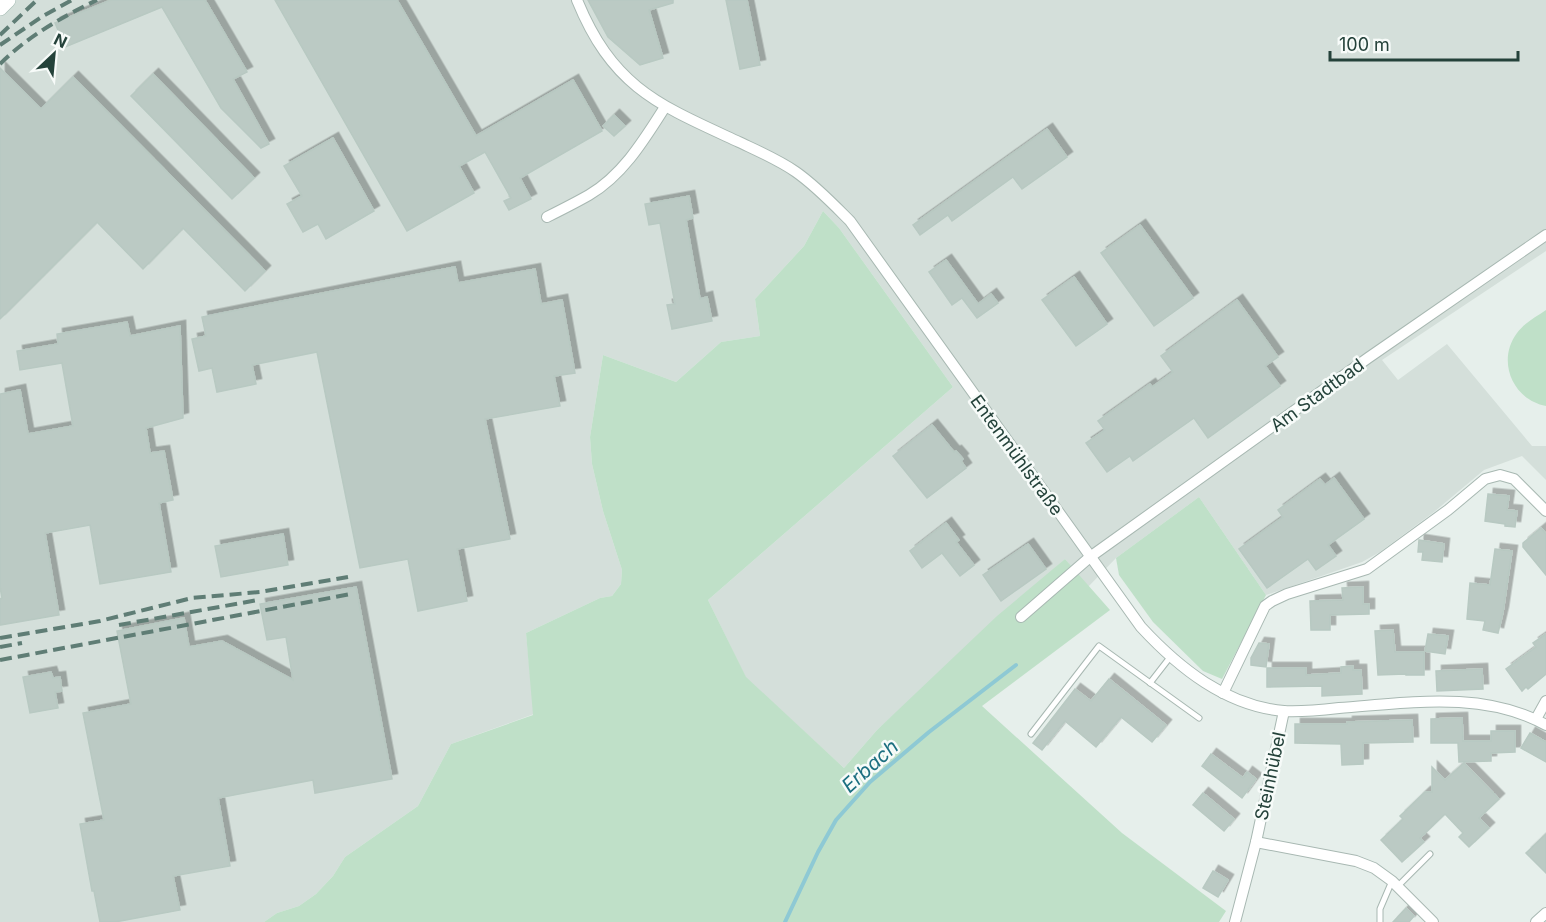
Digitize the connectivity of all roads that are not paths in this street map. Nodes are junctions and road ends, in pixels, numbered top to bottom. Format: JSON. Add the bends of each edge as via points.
{"nodes":[{"id":1,"x":8,"y":0,"type":"edge"},
{"id":2,"x":577,"y":0,"type":"edge"},
{"id":3,"x":0,"y":8,"type":"edge"},
{"id":4,"x":664,"y":107,"type":"junction"},
{"id":5,"x":547,"y":217,"type":"dead end"},
{"id":6,"x":1546,"y":235,"type":"edge"},
{"id":7,"x":1546,"y":511,"type":"edge"},
{"id":8,"x":1090,"y":557,"type":"junction"},
{"id":9,"x":1022,"y":617,"type":"dead end"},
{"id":10,"x":1171,"y":656,"type":"junction"},
{"id":11,"x":1150,"y":683,"type":"junction"},
{"id":12,"x":1223,"y":693,"type":"junction"},
{"id":13,"x":1546,"y":701,"type":"edge"},
{"id":14,"x":1284,"y":711,"type":"junction"},
{"id":15,"x":1199,"y":718,"type":"dead end"},
{"id":16,"x":1541,"y":722,"type":"edge"},
{"id":17,"x":1030,"y":734,"type":"dead end"},
{"id":18,"x":1257,"y":842,"type":"junction"},
{"id":19,"x":1430,"y":854,"type":"dead end"},
{"id":20,"x":1394,"y":884,"type":"junction"},
{"id":21,"x":1546,"y":913,"type":"edge"},
{"id":22,"x":1235,"y":922,"type":"edge"},
{"id":23,"x":1380,"y":922,"type":"edge"},
{"id":24,"x":1433,"y":922,"type":"edge"},
{"id":25,"x":1536,"y":922,"type":"edge"}],
"edges":[{"from":1,"to":3,"type":"street"},
{"from":2,"to":4,"type":"street","name":"Entenmühlstraße","via":[[600,46],[620,72]]},
{"from":4,"to":5,"type":"street","via":[[620,170],[591,194]]},
{"from":4,"to":8,"type":"street","name":"Entenmühlstraße","via":[[796,172],[850,221]]},
{"from":6,"to":8,"type":"street","name":"Am Stadtbad"},
{"from":7,"to":12,"type":"street","via":[[1514,479],[1500,475],[1485,479],[1367,569],[1265,606]]},
{"from":8,"to":9,"type":"street","name":"Am Stadtbad"},
{"from":8,"to":10,"type":"street","name":"Entenmühlstraße","via":[[1141,627]]},
{"from":10,"to":11,"type":"lane"},
{"from":10,"to":12,"type":"street","name":"Entenmühlstraße","via":[[1202,682]]},
{"from":11,"to":15,"type":"lane"},
{"from":11,"to":17,"type":"lane","via":[[1099,646]]},
{"from":12,"to":14,"type":"street","name":"Entenmühlstraße"},
{"from":13,"to":16,"type":"street"},
{"from":14,"to":16,"type":"street","name":"Entenmühlstraße","via":[[1460,702],[1496,706]]},
{"from":14,"to":18,"type":"street","name":"Steinhübel"},
{"from":18,"to":20,"type":"street","name":"Steinhübel","via":[[1356,861],[1374,868]]},
{"from":18,"to":22,"type":"street","name":"Steinhübel"},
{"from":19,"to":20,"type":"lane"},
{"from":20,"to":23,"type":"lane","via":[[1380,909]]},
{"from":20,"to":24,"type":"street","name":"Steinhübel"},
{"from":21,"to":25,"type":"street"}]}
